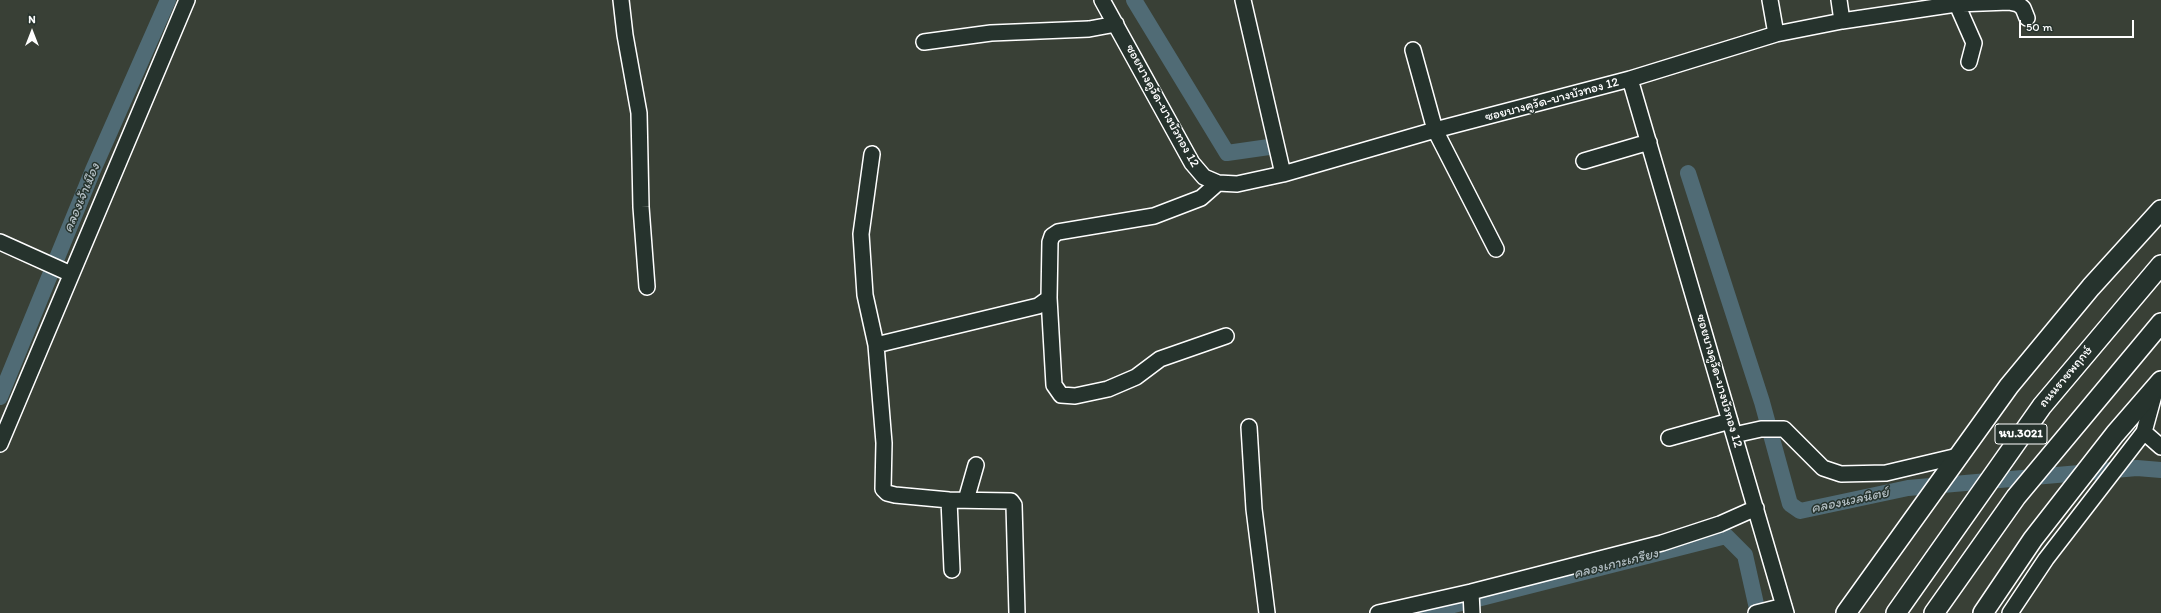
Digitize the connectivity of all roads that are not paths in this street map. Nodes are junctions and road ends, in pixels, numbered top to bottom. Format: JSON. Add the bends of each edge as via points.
{"nodes":[{"id":1,"x":186,"y":0,"type":"edge"},
{"id":2,"x":621,"y":0,"type":"edge"},
{"id":3,"x":1102,"y":0,"type":"edge"},
{"id":4,"x":1244,"y":0,"type":"edge"},
{"id":5,"x":1770,"y":0,"type":"edge"},
{"id":6,"x":1839,"y":0,"type":"edge"},
{"id":7,"x":1956,"y":2,"type":"edge"},
{"id":8,"x":2027,"y":18,"type":"dead end"},
{"id":9,"x":1842,"y":21,"type":"junction"},
{"id":10,"x":1116,"y":24,"type":"junction"},
{"id":11,"x":1776,"y":34,"type":"junction"},
{"id":12,"x":924,"y":42,"type":"dead end"},
{"id":13,"x":1412,"y":50,"type":"dead end"},
{"id":14,"x":1970,"y":62,"type":"dead end"},
{"id":15,"x":1630,"y":79,"type":"junction"},
{"id":16,"x":1435,"y":130,"type":"junction"},
{"id":17,"x":1649,"y":142,"type":"junction"},
{"id":18,"x":872,"y":154,"type":"dead end"},
{"id":19,"x":1584,"y":161,"type":"dead end"},
{"id":20,"x":1283,"y":174,"type":"junction"},
{"id":21,"x":1218,"y":183,"type":"junction"},
{"id":22,"x":2161,"y":210,"type":"edge"},
{"id":23,"x":0,"y":242,"type":"edge"},
{"id":24,"x":1496,"y":248,"type":"dead end"},
{"id":25,"x":2161,"y":265,"type":"edge"},
{"id":26,"x":66,"y":271,"type":"junction"},
{"id":27,"x":647,"y":287,"type":"dead end"},
{"id":28,"x":1049,"y":298,"type":"junction"},
{"id":29,"x":2161,"y":323,"type":"edge"},
{"id":30,"x":1226,"y":336,"type":"dead end"},
{"id":31,"x":876,"y":345,"type":"junction"},
{"id":32,"x":2159,"y":383,"type":"edge"},
{"id":33,"x":1249,"y":427,"type":"dead end"},
{"id":34,"x":1732,"y":428,"type":"junction"},
{"id":35,"x":2143,"y":434,"type":"junction"},
{"id":36,"x":1669,"y":438,"type":"dead end"},
{"id":37,"x":0,"y":444,"type":"edge"},
{"id":38,"x":2161,"y":447,"type":"edge"},
{"id":39,"x":1958,"y":457,"type":"junction"},
{"id":40,"x":976,"y":465,"type":"dead end"},
{"id":41,"x":949,"y":500,"type":"junction"},
{"id":42,"x":966,"y":500,"type":"junction"},
{"id":43,"x":1756,"y":508,"type":"junction"},
{"id":44,"x":952,"y":570,"type":"dead end"},
{"id":45,"x":1471,"y":603,"type":"edge"},
{"id":46,"x":1782,"y":609,"type":"edge"},
{"id":47,"x":1016,"y":613,"type":"edge"},
{"id":48,"x":1267,"y":613,"type":"edge"},
{"id":49,"x":1378,"y":613,"type":"edge"},
{"id":50,"x":1756,"y":613,"type":"edge"},
{"id":51,"x":1846,"y":613,"type":"edge"},
{"id":52,"x":1896,"y":613,"type":"edge"},
{"id":53,"x":1934,"y":613,"type":"edge"},
{"id":54,"x":1983,"y":613,"type":"edge"},
{"id":55,"x":2010,"y":613,"type":"edge"}],
"edges":[{"from":1,"to":26,"type":"street"},
{"from":2,"to":27,"type":"street","via":[[639,113],[641,207]]},
{"from":3,"to":10,"type":"street","name":"ซอยบางคูวัด-บางบัวทอง 12"},
{"from":4,"to":20,"type":"street"},
{"from":5,"to":11,"type":"street"},
{"from":6,"to":9,"type":"street"},
{"from":7,"to":8,"type":"street","via":[[2018,4],[2023,8]]},
{"from":7,"to":9,"type":"street"},
{"from":7,"to":14,"type":"street","via":[[1974,43]]},
{"from":9,"to":11,"type":"street"},
{"from":10,"to":12,"type":"street","via":[[1089,29],[991,34]]},
{"from":10,"to":21,"type":"street","name":"ซอยบางคูวัด-บางบัวทอง 12","via":[[1192,163],[1204,177]]},
{"from":11,"to":15,"type":"street"},
{"from":13,"to":16,"type":"street"},
{"from":15,"to":16,"type":"street","name":"ซอยบางคูวัด-บางบัวทอง 12"},
{"from":15,"to":17,"type":"street","name":"ซอยบางคูวัด-บางบัวทอง 12"},
{"from":16,"to":20,"type":"street","name":"ซอยบางคูวัด-บางบัวทอง 12"},
{"from":16,"to":24,"type":"street"},
{"from":17,"to":19,"type":"street"},
{"from":17,"to":34,"type":"street","name":"ซอยบางคูวัด-บางบัวทอง 12"},
{"from":18,"to":31,"type":"street","via":[[861,234],[864,295]]},
{"from":20,"to":21,"type":"street","name":"ซอยบางคูวัด-บางบัวทอง 12","via":[[1238,184]]},
{"from":21,"to":28,"type":"street","via":[[1201,198],[1154,216],[1058,232],[1052,236]]},
{"from":22,"to":39,"type":"main road","via":[[2091,287],[2009,386]]},
{"from":23,"to":26,"type":"street"},
{"from":25,"to":52,"type":"main road","name":"ถนนราชพฤกษ์","number":"นบ.3021","via":[[2042,406],[1909,591]]},
{"from":26,"to":37,"type":"street"},
{"from":28,"to":30,"type":"street","via":[[1054,385],[1061,395],[1074,396],[1108,389],[1136,377],[1160,359]]},
{"from":28,"to":31,"type":"street","via":[[1038,306]]},
{"from":29,"to":53,"type":"main road","number":"นบ.3021","via":[[2016,497]]},
{"from":31,"to":41,"type":"street","via":[[884,443],[883,489],[886,493],[895,495]]},
{"from":32,"to":35,"type":"street"},
{"from":32,"to":54,"type":"main road","via":[[2115,434],[2033,539]]},
{"from":33,"to":48,"type":"street","via":[[1254,510]]},
{"from":34,"to":36,"type":"street"},
{"from":34,"to":39,"type":"street","via":[[1780,428],[1789,432],[1823,468],[1841,474],[1886,473]]},
{"from":34,"to":43,"type":"street","name":"ซอยบางคูวัด-บางบัวทอง 12"},
{"from":35,"to":38,"type":"street"},
{"from":35,"to":55,"type":"street","via":[[2046,559]]},
{"from":39,"to":51,"type":"main road"},
{"from":40,"to":42,"type":"street"},
{"from":41,"to":42,"type":"street"},
{"from":41,"to":44,"type":"street"},
{"from":42,"to":47,"type":"street","via":[[1011,501],[1014,505]]},
{"from":43,"to":45,"type":"street","via":[[1720,524],[1662,544]]},
{"from":43,"to":46,"type":"street","name":"ซอยบางคูวัด-บางบัวทอง 12"},
{"from":45,"to":49,"type":"street"},
{"from":46,"to":50,"type":"street"}]}
